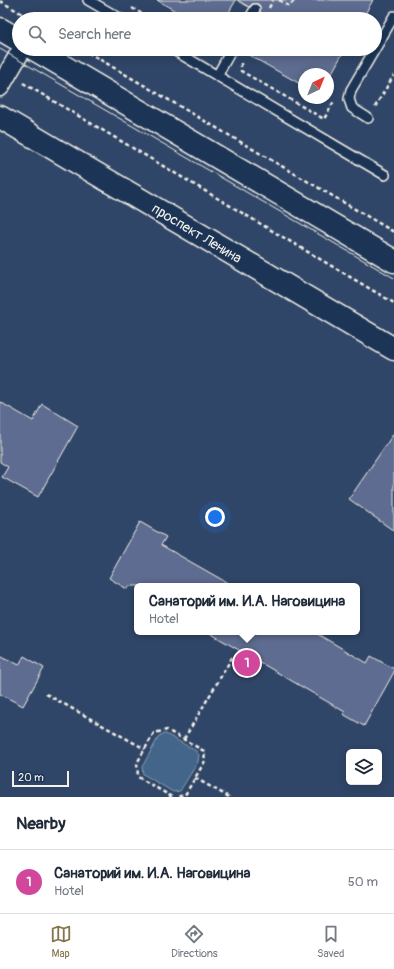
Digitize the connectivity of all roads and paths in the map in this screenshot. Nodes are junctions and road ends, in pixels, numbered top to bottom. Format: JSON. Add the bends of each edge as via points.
{"nodes":[{"id":1,"x":88,"y":0,"type":"edge"},
{"id":2,"x":279,"y":0,"type":"edge"},
{"id":3,"x":295,"y":0,"type":"edge"},
{"id":4,"x":0,"y":1,"type":"edge"},
{"id":5,"x":131,"y":8,"type":"dead end"},
{"id":6,"x":255,"y":9,"type":"dead end"},
{"id":7,"x":19,"y":12,"type":"edge"},
{"id":8,"x":109,"y":12,"type":"edge"},
{"id":9,"x":138,"y":12,"type":"edge"},
{"id":10,"x":253,"y":12,"type":"edge"},
{"id":11,"x":394,"y":16,"type":"edge"},
{"id":12,"x":0,"y":29,"type":"edge"},
{"id":13,"x":12,"y":36,"type":"edge"},
{"id":14,"x":382,"y":37,"type":"edge"},
{"id":15,"x":18,"y":56,"type":"edge"},
{"id":16,"x":46,"y":56,"type":"edge"},
{"id":17,"x":94,"y":56,"type":"edge"},
{"id":18,"x":184,"y":56,"type":"edge"},
{"id":19,"x":228,"y":56,"type":"edge"},
{"id":20,"x":371,"y":56,"type":"edge"},
{"id":21,"x":241,"y":57,"type":"dead end"},
{"id":22,"x":394,"y":75,"type":"edge"},
{"id":23,"x":217,"y":76,"type":"junction"},
{"id":24,"x":4,"y":80,"type":"edge"},
{"id":25,"x":335,"y":100,"type":"dead end"},
{"id":26,"x":0,"y":117,"type":"edge"},
{"id":27,"x":368,"y":118,"type":"joint"},
{"id":28,"x":385,"y":174,"type":"dead end"},
{"id":29,"x":394,"y":232,"type":"edge"},
{"id":30,"x":394,"y":261,"type":"edge"},
{"id":31,"x":394,"y":303,"type":"edge"},
{"id":32,"x":394,"y":349,"type":"edge"},
{"id":33,"x":233,"y":656,"type":"dead end"},
{"id":34,"x":46,"y":694,"type":"dead end"},
{"id":35,"x":184,"y":739,"type":"junction"},
{"id":36,"x":145,"y":749,"type":"junction"},
{"id":37,"x":195,"y":778,"type":"junction"},
{"id":38,"x":172,"y":797,"type":"edge"},
{"id":39,"x":176,"y":797,"type":"edge"},
{"id":40,"x":229,"y":797,"type":"edge"}],
"edges":[{"from":1,"to":8,"type":"lane"},
{"from":2,"to":3,"type":"path","via":[[287,5]]},
{"from":4,"to":7,"type":"path"},
{"from":5,"to":9,"type":"path"},
{"from":6,"to":10,"type":"lane"},
{"from":11,"to":14,"type":"lane"},
{"from":12,"to":13,"type":"street"},
{"from":15,"to":24,"type":"street"},
{"from":16,"to":30,"type":"street"},
{"from":17,"to":29,"type":"path"},
{"from":18,"to":23,"type":"lane"},
{"from":19,"to":23,"type":"lane"},
{"from":20,"to":27,"type":"lane","via":[[351,90],[349,100],[352,108]]},
{"from":21,"to":25,"type":"path","via":[[240,71],[324,119]]},
{"from":22,"to":27,"type":"path"},
{"from":23,"to":28,"type":"lane"},
{"from":24,"to":31,"type":"path"},
{"from":26,"to":32,"type":"street","name":"проспект Ленина"},
{"from":33,"to":35,"type":"path"},
{"from":34,"to":36,"type":"path"},
{"from":35,"to":36,"type":"path","via":[[167,730],[154,733]]},
{"from":35,"to":37,"type":"path","via":[[204,751],[205,762]]},
{"from":36,"to":38,"type":"path","via":[[137,763],[138,777]]},
{"from":37,"to":39,"type":"path","via":[[184,795]]},
{"from":37,"to":40,"type":"path"}]}
